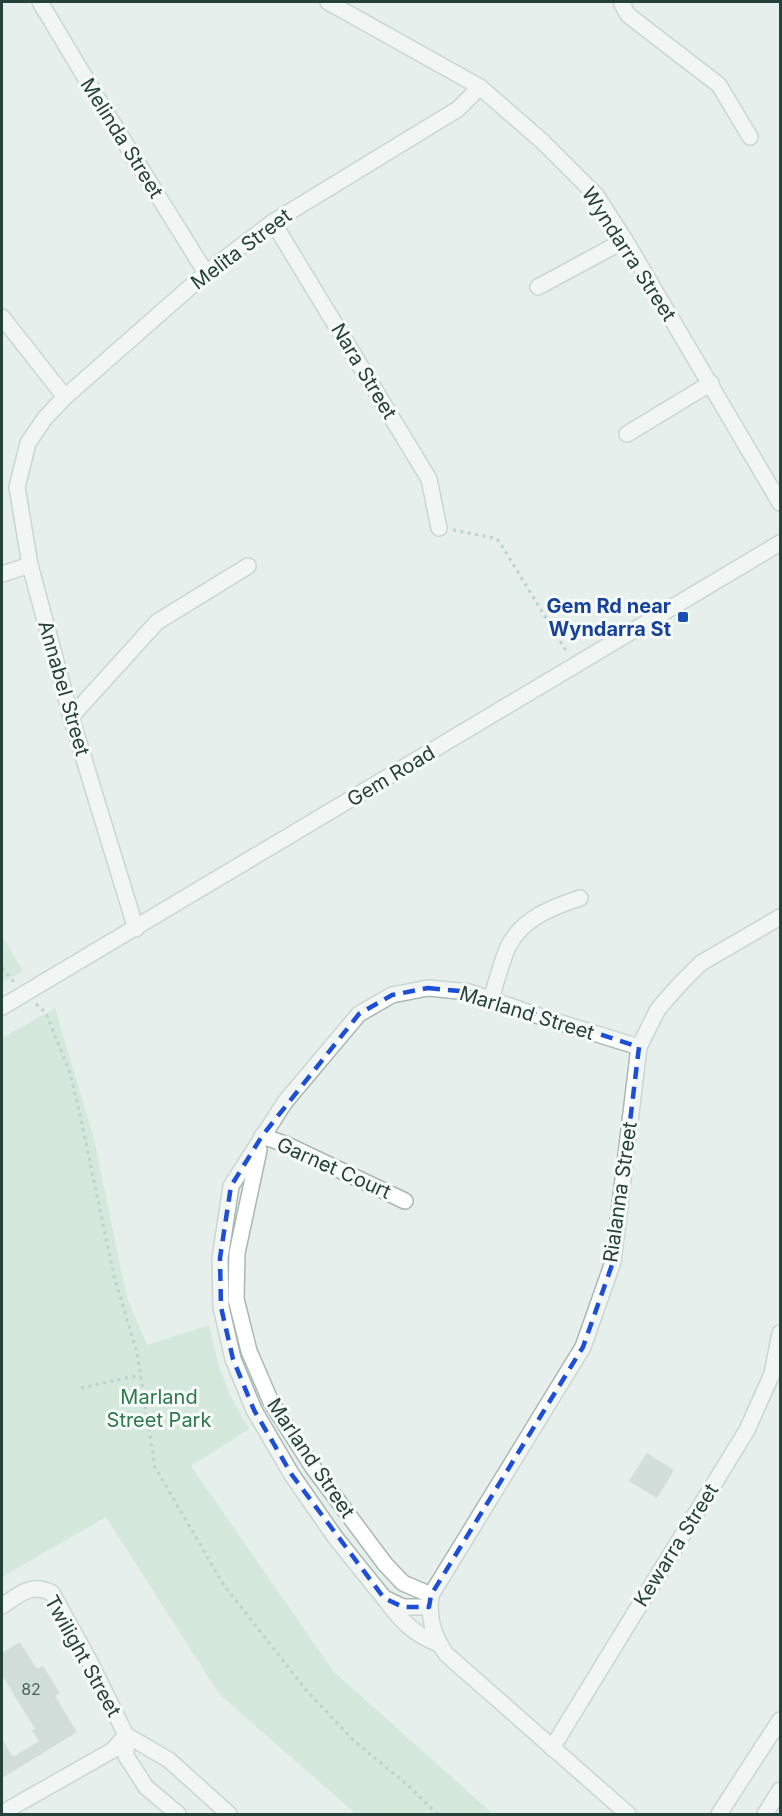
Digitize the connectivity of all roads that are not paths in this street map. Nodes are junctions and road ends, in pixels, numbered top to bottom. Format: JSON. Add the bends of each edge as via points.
{"nodes":[{"id":1,"x":40,"y":2,"type":"edge"},
{"id":2,"x":328,"y":2,"type":"edge"},
{"id":3,"x":624,"y":2,"type":"edge"},
{"id":4,"x":480,"y":87,"type":"junction"},
{"id":5,"x":750,"y":137,"type":"dead end"},
{"id":6,"x":273,"y":222,"type":"junction"},
{"id":7,"x":625,"y":240,"type":"junction"},
{"id":8,"x":206,"y":273,"type":"junction"},
{"id":9,"x":538,"y":287,"type":"dead end"},
{"id":10,"x":2,"y":317,"type":"edge"},
{"id":11,"x":711,"y":383,"type":"junction"},
{"id":12,"x":65,"y":397,"type":"junction"},
{"id":13,"x":627,"y":434,"type":"dead end"},
{"id":14,"x":28,"y":443,"type":"joint"},
{"id":15,"x":780,"y":503,"type":"edge"},
{"id":16,"x":439,"y":528,"type":"road end"},
{"id":17,"x":780,"y":543,"type":"edge"},
{"id":18,"x":30,"y":565,"type":"junction"},
{"id":19,"x":248,"y":566,"type":"dead end"},
{"id":20,"x":2,"y":574,"type":"edge"},
{"id":21,"x":70,"y":717,"type":"junction"},
{"id":22,"x":580,"y":898,"type":"dead end"},
{"id":23,"x":780,"y":917,"type":"edge"},
{"id":24,"x":136,"y":929,"type":"junction"},
{"id":25,"x":491,"y":1000,"type":"junction"},
{"id":26,"x":2,"y":1007,"type":"edge"},
{"id":27,"x":639,"y":1047,"type":"junction"},
{"id":28,"x":262,"y":1136,"type":"junction"},
{"id":29,"x":405,"y":1201,"type":"dead end"},
{"id":30,"x":780,"y":1333,"type":"edge"},
{"id":31,"x":384,"y":1598,"type":"junction"},
{"id":32,"x":430,"y":1601,"type":"junction"},
{"id":33,"x":2,"y":1606,"type":"edge"},
{"id":34,"x":440,"y":1644,"type":"junction"},
{"id":35,"x":780,"y":1720,"type":"edge"},
{"id":36,"x":126,"y":1735,"type":"junction"},
{"id":37,"x":552,"y":1748,"type":"junction"},
{"id":38,"x":780,"y":1790,"type":"edge"},
{"id":39,"x":7,"y":1815,"type":"edge"},
{"id":40,"x":178,"y":1815,"type":"edge"},
{"id":41,"x":229,"y":1815,"type":"edge"},
{"id":42,"x":628,"y":1815,"type":"edge"},
{"id":43,"x":719,"y":1815,"type":"edge"},
{"id":44,"x":765,"y":1815,"type":"edge"}],
"edges":[{"from":1,"to":8,"type":"street","name":"Melinda Street"},
{"from":2,"to":4,"type":"street","name":"Wyndarra Street"},
{"from":3,"to":5,"type":"street","via":[[628,15],[719,85]]},
{"from":4,"to":6,"type":"street","name":"Melita Street","via":[[458,109]]},
{"from":4,"to":7,"type":"street","name":"Wyndarra Street","via":[[596,195]]},
{"from":6,"to":8,"type":"street","name":"Melita Street"},
{"from":6,"to":16,"type":"street","name":"Nara Street","via":[[429,479]]},
{"from":7,"to":9,"type":"street"},
{"from":7,"to":11,"type":"street","name":"Wyndarra Street"},
{"from":8,"to":12,"type":"street","name":"Melita Street"},
{"from":10,"to":12,"type":"street"},
{"from":11,"to":13,"type":"street"},
{"from":11,"to":15,"type":"street","name":"Wyndarra Street"},
{"from":12,"to":14,"type":"street","name":"Melita Street"},
{"from":14,"to":18,"type":"street","name":"Annabel Street","via":[[17,487]]},
{"from":17,"to":24,"type":"street","name":"Gem Road"},
{"from":18,"to":20,"type":"street"},
{"from":18,"to":21,"type":"street","name":"Annabel Street"},
{"from":19,"to":21,"type":"street","via":[[158,622]]},
{"from":21,"to":24,"type":"street","name":"Annabel Street"},
{"from":22,"to":25,"type":"street","via":[[538,915],[522,929],[509,945]]},
{"from":23,"to":27,"type":"street","name":"Rialanna Street","via":[[701,963],[658,1009]]},
{"from":24,"to":26,"type":"street","name":"Gem Road"},
{"from":25,"to":27,"type":"street","name":"Marland Street"},
{"from":25,"to":28,"type":"street","name":"Marland Street","via":[[469,992],[428,988],[392,994],[359,1014],[285,1102]]},
{"from":27,"to":32,"type":"street","name":"Rialanna Street","via":[[613,1262],[583,1347]]},
{"from":28,"to":29,"type":"street","name":"Garnet Court"},
{"from":28,"to":31,"type":"street","name":"Marland Street","via":[[231,1186],[220,1258],[221,1306],[233,1359],[254,1410],[292,1475]]},
{"from":28,"to":32,"type":"street","name":"Marland Street","via":[[237,1253],[236,1299],[249,1351],[271,1402],[325,1484],[385,1564],[403,1583]]},
{"from":30,"to":37,"type":"street","name":"Kewarra Street","via":[[772,1374],[747,1430]]},
{"from":31,"to":32,"type":"street","via":[[402,1607]]},
{"from":31,"to":34,"type":"street","name":"Marland Street","via":[[417,1634]]},
{"from":32,"to":34,"type":"street","name":"Marland Street","via":[[433,1630]]},
{"from":33,"to":36,"type":"street","name":"Twilight Street","via":[[29,1589],[41,1587],[52,1593]]},
{"from":34,"to":37,"type":"street","name":"Marland Street","via":[[446,1654]]},
{"from":35,"to":43,"type":"street"},
{"from":36,"to":39,"type":"street","via":[[113,1750],[9,1809]]},
{"from":36,"to":40,"type":"street","name":"Twilight Street","via":[[126,1756],[146,1787]]},
{"from":36,"to":41,"type":"street","name":"Twilight Street","via":[[169,1760]]},
{"from":37,"to":42,"type":"street","name":"Marland Street"},
{"from":38,"to":44,"type":"street"}]}
